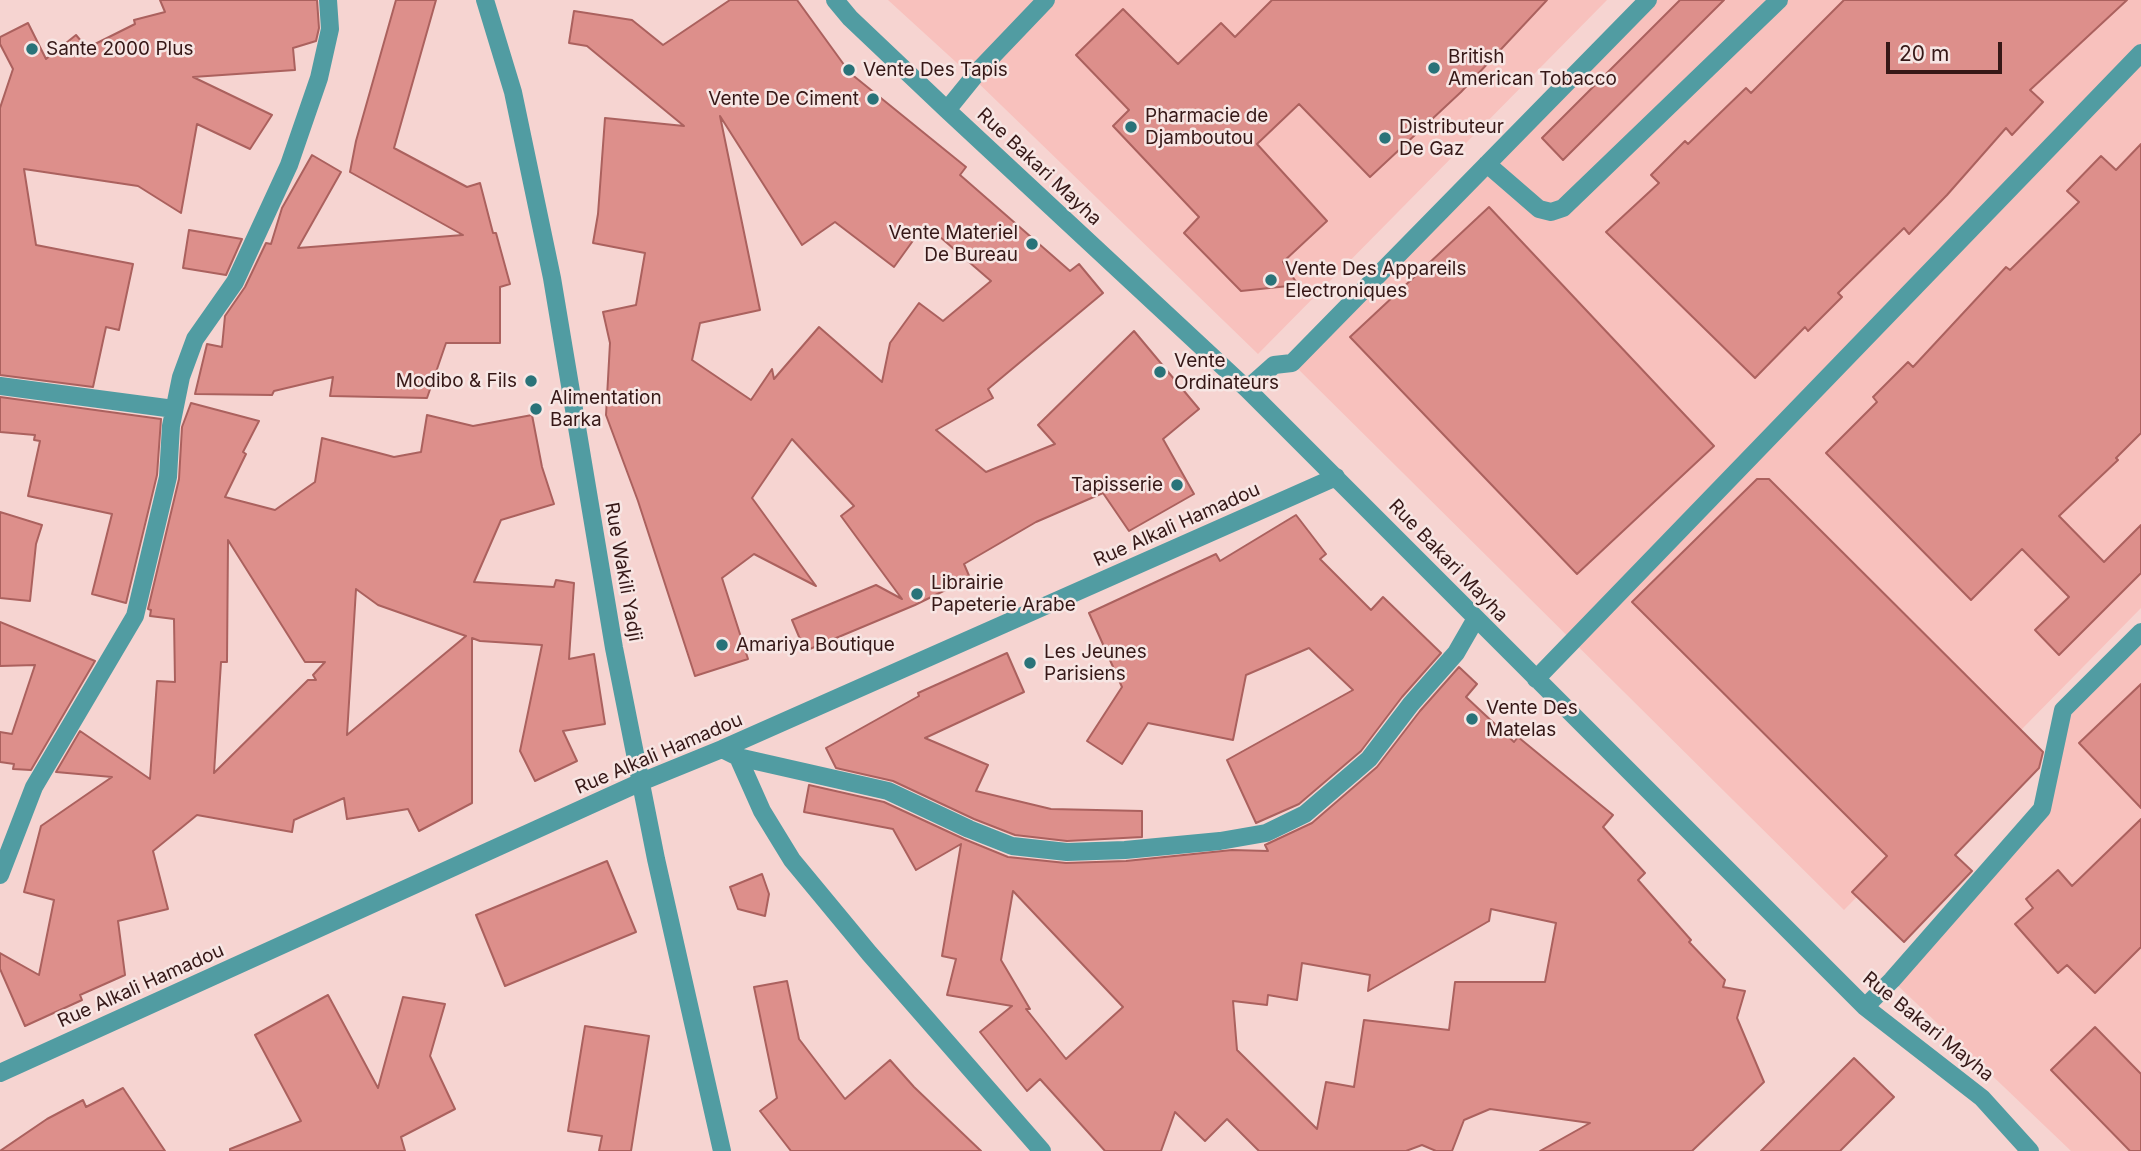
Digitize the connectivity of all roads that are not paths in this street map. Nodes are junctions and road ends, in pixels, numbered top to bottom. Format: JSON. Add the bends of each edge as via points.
{"nodes":[{"id":1,"x":328,"y":0,"type":"edge"},
{"id":2,"x":485,"y":0,"type":"edge"},
{"id":3,"x":835,"y":0,"type":"edge"},
{"id":4,"x":1046,"y":0,"type":"edge"},
{"id":5,"x":1648,"y":0,"type":"edge"},
{"id":6,"x":1779,"y":0,"type":"edge"},
{"id":7,"x":2141,"y":53,"type":"edge"},
{"id":8,"x":947,"y":110,"type":"junction"},
{"id":9,"x":1487,"y":164,"type":"junction"},
{"id":10,"x":0,"y":386,"type":"edge"},
{"id":11,"x":1247,"y":389,"type":"junction"},
{"id":12,"x":174,"y":409,"type":"junction"},
{"id":13,"x":1336,"y":477,"type":"junction"},
{"id":14,"x":1475,"y":620,"type":"junction"},
{"id":15,"x":2141,"y":632,"type":"edge"},
{"id":16,"x":1536,"y":679,"type":"junction"},
{"id":17,"x":730,"y":753,"type":"junction"},
{"id":18,"x":641,"y":782,"type":"junction"},
{"id":19,"x":0,"y":875,"type":"edge"},
{"id":20,"x":1865,"y":1007,"type":"junction"},
{"id":21,"x":0,"y":1073,"type":"edge"},
{"id":22,"x":722,"y":1151,"type":"edge"},
{"id":23,"x":1042,"y":1151,"type":"edge"},
{"id":24,"x":2030,"y":1151,"type":"edge"}],
"edges":[{"from":1,"to":12,"type":"street","via":[[330,29],[319,78],[289,165],[235,282],[195,339]]},
{"from":2,"to":18,"type":"street","name":"Rue Wakili Yadji","via":[[513,92],[552,278]]},
{"from":3,"to":8,"type":"street","name":"Rue Bakari Mayha"},
{"from":4,"to":8,"type":"street"},
{"from":5,"to":9,"type":"street"},
{"from":6,"to":9,"type":"street","via":[[1563,208],[1539,209]]},
{"from":7,"to":16,"type":"street"},
{"from":8,"to":11,"type":"street","name":"Rue Bakari Mayha"},
{"from":9,"to":11,"type":"street","via":[[1292,363],[1274,365]]},
{"from":10,"to":12,"type":"street"},
{"from":11,"to":13,"type":"street","name":"Rue Bakari Mayha"},
{"from":12,"to":19,"type":"street","via":[[168,477],[135,616],[34,787]]},
{"from":13,"to":14,"type":"street","name":"Rue Bakari Mayha"},
{"from":13,"to":17,"type":"street","name":"Rue Alkali Hamadou"},
{"from":14,"to":16,"type":"street","name":"Rue Bakari Mayha"},
{"from":14,"to":17,"type":"street","via":[[1456,653],[1369,759],[1306,814],[1266,833],[1125,850],[1067,852],[1012,846],[888,791]]},
{"from":15,"to":20,"type":"street","via":[[2063,710],[2042,809]]},
{"from":16,"to":20,"type":"street","name":"Rue Bakari Mayha"},
{"from":17,"to":18,"type":"street","name":"Rue Alkali Hamadou"},
{"from":17,"to":23,"type":"street","via":[[792,860]]},
{"from":18,"to":21,"type":"street","name":"Rue Alkali Hamadou"},
{"from":18,"to":22,"type":"street","name":"Rue Wakili Yadji"},
{"from":20,"to":24,"type":"street","name":"Rue Bakari Mayha","via":[[1982,1098]]}]}
